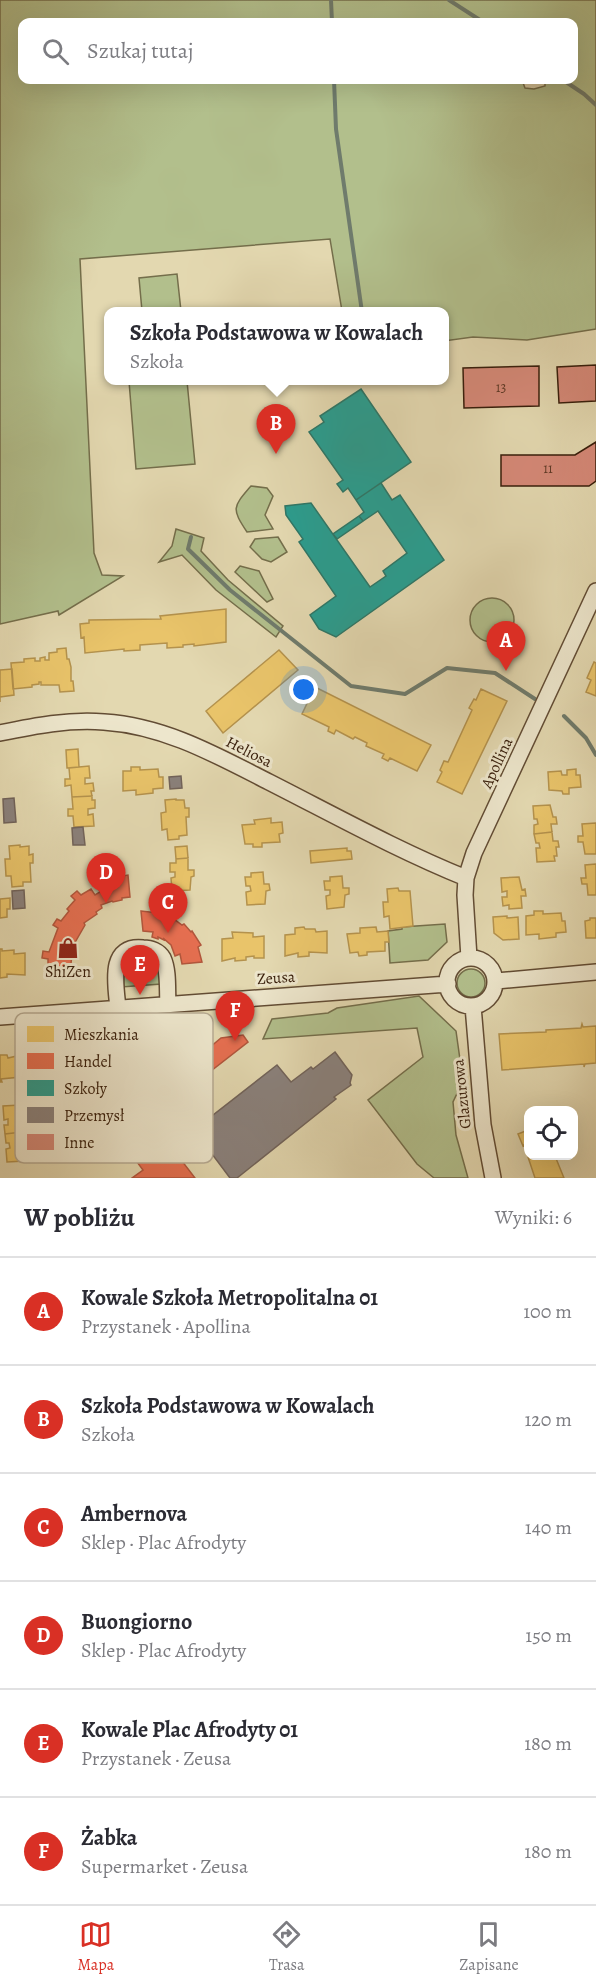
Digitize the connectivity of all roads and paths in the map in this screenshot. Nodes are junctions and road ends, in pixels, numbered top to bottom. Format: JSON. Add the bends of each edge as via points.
{"nodes":[{"id":1,"x":596,"y":591,"type":"edge"},
{"id":2,"x":0,"y":733,"type":"edge"},
{"id":3,"x":466,"y":878,"type":"junction"},
{"id":4,"x":469,"y":958,"type":"junction"},
{"id":5,"x":596,"y":972,"type":"edge"},
{"id":6,"x":496,"y":981,"type":"junction"},
{"id":7,"x":448,"y":984,"type":"junction"},
{"id":8,"x":168,"y":1004,"type":"junction"},
{"id":9,"x":474,"y":1006,"type":"junction"},
{"id":10,"x":118,"y":1008,"type":"junction"},
{"id":11,"x":52,"y":1013,"type":"edge"},
{"id":12,"x":15,"y":1016,"type":"edge"},
{"id":13,"x":0,"y":1017,"type":"edge"},
{"id":14,"x":493,"y":1178,"type":"edge"}],
"edges":[{"from":1,"to":3,"type":"street","name":"Apollina"},
{"from":2,"to":3,"type":"street","name":"Heliosa","via":[[93,721],[156,731],[211,752]]},
{"from":3,"to":4,"type":"street","name":"Apollina"},
{"from":4,"to":6,"type":"street","via":[[487,964]]},
{"from":4,"to":7,"type":"street","via":[[453,967]]},
{"from":5,"to":6,"type":"street"},
{"from":6,"to":9,"type":"street","via":[[490,998]]},
{"from":7,"to":8,"type":"street","name":"Zeusa"},
{"from":7,"to":9,"type":"street","via":[[456,1001]]},
{"from":8,"to":10,"type":"street","name":"Zeusa"},
{"from":8,"to":10,"type":"street","via":[[162,956],[132,948],[118,959]]},
{"from":9,"to":14,"type":"street","name":"Glazurowa","via":[[481,1106]]},
{"from":10,"to":11,"type":"street","name":"Zeusa"},
{"from":12,"to":13,"type":"street","name":"Zeusa"}]}
